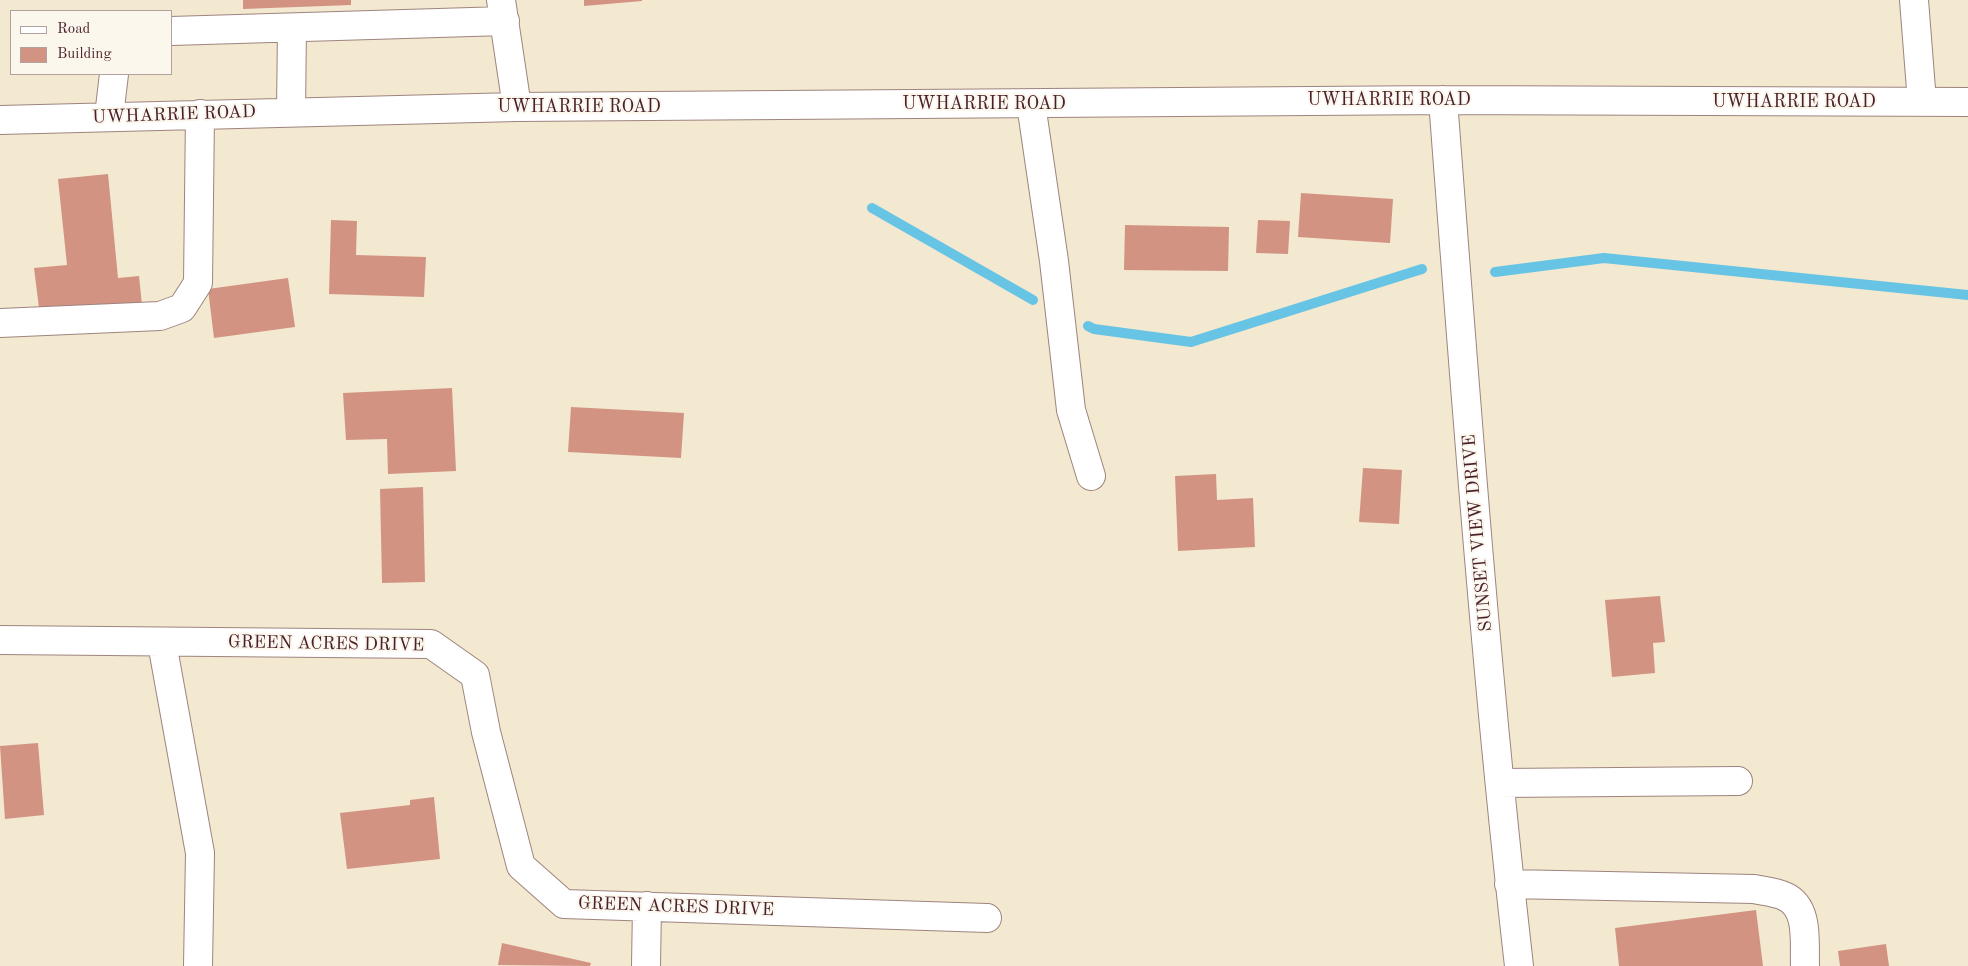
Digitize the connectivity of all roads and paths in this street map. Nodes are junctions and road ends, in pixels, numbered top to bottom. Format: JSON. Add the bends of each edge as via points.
{"nodes":[{"id":1,"x":1914,"y":0,"type":"edge"},
{"id":2,"x":503,"y":10,"type":"edge"},
{"id":3,"x":292,"y":28,"type":"junction"},
{"id":4,"x":172,"y":31,"type":"edge"},
{"id":5,"x":114,"y":75,"type":"edge"},
{"id":6,"x":1443,"y":100,"type":"junction"},
{"id":7,"x":1922,"y":102,"type":"junction"},
{"id":8,"x":1968,"y":102,"type":"edge"},
{"id":9,"x":1031,"y":104,"type":"junction"},
{"id":10,"x":517,"y":107,"type":"junction"},
{"id":11,"x":292,"y":112,"type":"junction"},
{"id":12,"x":200,"y":114,"type":"junction"},
{"id":13,"x":109,"y":116,"type":"junction"},
{"id":14,"x":0,"y":120,"type":"edge"},
{"id":15,"x":0,"y":323,"type":"edge"},
{"id":16,"x":1091,"y":476,"type":"dead end"},
{"id":17,"x":0,"y":640,"type":"edge"},
{"id":18,"x":162,"y":643,"type":"junction"},
{"id":19,"x":1738,"y":781,"type":"dead end"},
{"id":20,"x":1500,"y":783,"type":"junction"},
{"id":21,"x":1509,"y":884,"type":"junction"},
{"id":22,"x":647,"y":906,"type":"junction"},
{"id":23,"x":987,"y":918,"type":"dead end"},
{"id":24,"x":198,"y":966,"type":"edge"},
{"id":25,"x":646,"y":966,"type":"edge"},
{"id":26,"x":1518,"y":966,"type":"edge"},
{"id":27,"x":1805,"y":966,"type":"edge"}],
"edges":[{"from":1,"to":7,"type":"street"},
{"from":2,"to":3,"type":"street"},
{"from":2,"to":10,"type":"street"},
{"from":3,"to":4,"type":"street"},
{"from":3,"to":11,"type":"street"},
{"from":5,"to":13,"type":"street"},
{"from":6,"to":7,"type":"street","name":"UWHARRIE ROAD"},
{"from":6,"to":9,"type":"street","name":"UWHARRIE ROAD"},
{"from":6,"to":20,"type":"street","name":"SUNSET VIEW DRIVE"},
{"from":7,"to":8,"type":"street","name":"UWHARRIE ROAD"},
{"from":9,"to":10,"type":"street","name":"UWHARRIE ROAD"},
{"from":9,"to":16,"type":"street","via":[[1071,410]]},
{"from":10,"to":11,"type":"street","name":"UWHARRIE ROAD"},
{"from":11,"to":12,"type":"street","name":"UWHARRIE ROAD"},
{"from":12,"to":13,"type":"street","name":"UWHARRIE ROAD"},
{"from":12,"to":15,"type":"street","via":[[198,283],[182,308],[160,316]]},
{"from":13,"to":14,"type":"street","name":"UWHARRIE ROAD"},
{"from":17,"to":18,"type":"street","name":"GREEN ACRES DRIVE"},
{"from":18,"to":22,"type":"street","name":"GREEN ACRES DRIVE","via":[[431,644],[475,675],[486,732],[521,866],[564,904]]},
{"from":18,"to":24,"type":"street","via":[[200,853]]},
{"from":19,"to":20,"type":"street"},
{"from":20,"to":21,"type":"street","name":"SUNSET VIEW DRIVE"},
{"from":21,"to":26,"type":"street","name":"SUNSET VIEW DRIVE"},
{"from":21,"to":27,"type":"street","via":[[1754,889],[1784,896],[1803,914]]},
{"from":22,"to":23,"type":"street","name":"GREEN ACRES DRIVE"},
{"from":22,"to":25,"type":"street"}]}
